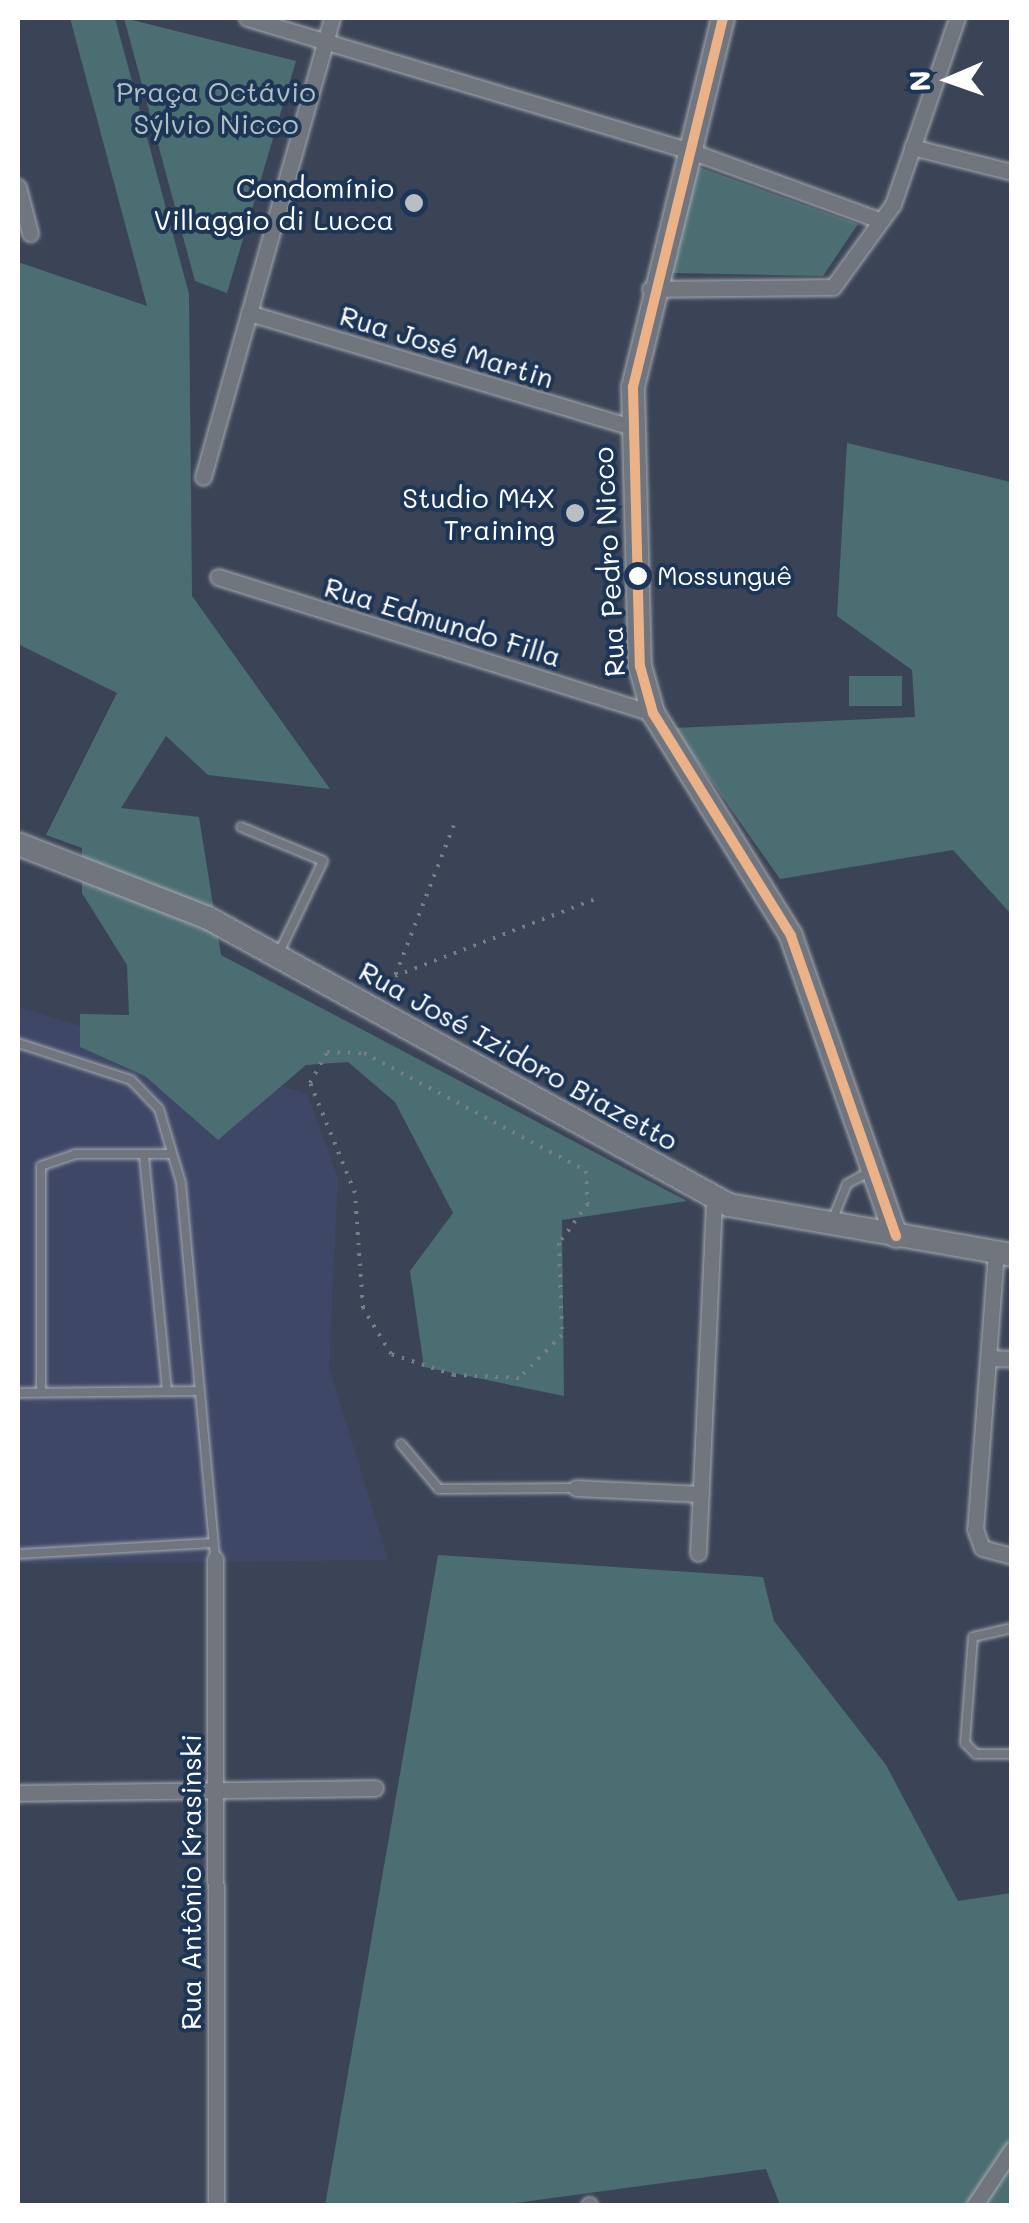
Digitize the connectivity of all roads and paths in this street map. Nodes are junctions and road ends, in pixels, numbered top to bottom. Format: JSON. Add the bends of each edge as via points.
{"nodes":[{"id":1,"x":247,"y":18,"type":"edge"},
{"id":2,"x":332,"y":18,"type":"edge"},
{"id":3,"x":722,"y":18,"type":"edge"},
{"id":4,"x":957,"y":18,"type":"edge"},
{"id":5,"x":324,"y":44,"type":"junction"},
{"id":6,"x":912,"y":147,"type":"junction"},
{"id":7,"x":685,"y":149,"type":"junction"},
{"id":8,"x":1012,"y":172,"type":"edge"},
{"id":9,"x":18,"y":187,"type":"edge"},
{"id":10,"x":874,"y":218,"type":"junction"},
{"id":11,"x":30,"y":233,"type":"dead end"},
{"id":12,"x":650,"y":289,"type":"junction"},
{"id":13,"x":249,"y":313,"type":"junction"},
{"id":14,"x":630,"y":426,"type":"junction"},
{"id":15,"x":203,"y":477,"type":"dead end"},
{"id":16,"x":218,"y":578,"type":"dead end"},
{"id":17,"x":653,"y":713,"type":"junction"},
{"id":18,"x":454,"y":825,"type":"dead end"},
{"id":19,"x":241,"y":827,"type":"dead end"},
{"id":20,"x":18,"y":844,"type":"edge"},
{"id":21,"x":596,"y":899,"type":"dead end"},
{"id":22,"x":278,"y":955,"type":"junction"},
{"id":23,"x":395,"y":976,"type":"junction"},
{"id":24,"x":381,"y":1012,"type":"junction"},
{"id":25,"x":18,"y":1043,"type":"edge"},
{"id":26,"x":172,"y":1154,"type":"junction"},
{"id":27,"x":144,"y":1156,"type":"junction"},
{"id":28,"x":874,"y":1169,"type":"junction"},
{"id":29,"x":586,"y":1170,"type":"joint"},
{"id":30,"x":714,"y":1197,"type":"junction"},
{"id":31,"x":832,"y":1225,"type":"junction"},
{"id":32,"x":896,"y":1236,"type":"junction"},
{"id":33,"x":1004,"y":1253,"type":"edge"},
{"id":34,"x":988,"y":1358,"type":"junction"},
{"id":35,"x":1012,"y":1359,"type":"edge"},
{"id":36,"x":41,"y":1392,"type":"junction"},
{"id":37,"x":167,"y":1392,"type":"junction"},
{"id":38,"x":200,"y":1392,"type":"junction"},
{"id":39,"x":18,"y":1393,"type":"edge"},
{"id":40,"x":400,"y":1444,"type":"dead end"},
{"id":41,"x":576,"y":1488,"type":"joint"},
{"id":42,"x":701,"y":1494,"type":"junction"},
{"id":43,"x":214,"y":1551,"type":"junction"},
{"id":44,"x":698,"y":1553,"type":"dead end"},
{"id":45,"x":18,"y":1554,"type":"edge"},
{"id":46,"x":1012,"y":1556,"type":"edge"},
{"id":47,"x":1012,"y":1628,"type":"edge"},
{"id":48,"x":1012,"y":1754,"type":"edge"},
{"id":49,"x":375,"y":1788,"type":"dead end"},
{"id":50,"x":215,"y":1790,"type":"junction"},
{"id":51,"x":18,"y":1793,"type":"edge"},
{"id":52,"x":1012,"y":2149,"type":"edge"},
{"id":53,"x":216,"y":2206,"type":"edge"},
{"id":54,"x":974,"y":2206,"type":"edge"}],
"edges":[{"from":1,"to":5,"type":"street"},
{"from":2,"to":5,"type":"street"},
{"from":3,"to":7,"type":"street","name":"Rua Pedro Nicco"},
{"from":4,"to":6,"type":"street"},
{"from":5,"to":7,"type":"street"},
{"from":5,"to":13,"type":"street"},
{"from":6,"to":8,"type":"street"},
{"from":6,"to":10,"type":"street","via":[[893,204]]},
{"from":7,"to":10,"type":"street"},
{"from":7,"to":12,"type":"street","name":"Rua Pedro Nicco"},
{"from":9,"to":11,"type":"street"},
{"from":10,"to":12,"type":"street","via":[[823,292]]},
{"from":12,"to":14,"type":"street","name":"Rua Pedro Nicco"},
{"from":13,"to":14,"type":"street","name":"Rua José Martin"},
{"from":13,"to":15,"type":"street"},
{"from":14,"to":17,"type":"street","name":"Rua Pedro Nicco","via":[[637,638]]},
{"from":16,"to":17,"type":"street","name":"Rua Edmundo Filla"},
{"from":17,"to":28,"type":"street","name":"Rua Pedro Nicco","via":[[791,936]]},
{"from":18,"to":23,"type":"path"},
{"from":19,"to":22,"type":"lane","via":[[323,861]]},
{"from":20,"to":22,"type":"street","name":"Rua José Izidoro Biazetto","via":[[167,898]]},
{"from":21,"to":23,"type":"path"},
{"from":22,"to":24,"type":"street","name":"Rua José Izidoro Biazetto"},
{"from":23,"to":24,"type":"path"},
{"from":24,"to":30,"type":"street","name":"Rua José Izidoro Biazetto"},
{"from":25,"to":26,"type":"lane","via":[[130,1080],[159,1109]]},
{"from":26,"to":27,"type":"lane"},
{"from":26,"to":38,"type":"lane"},
{"from":27,"to":36,"type":"lane","via":[[75,1154],[41,1166]]},
{"from":27,"to":37,"type":"lane"},
{"from":28,"to":31,"type":"lane","via":[[847,1184]]},
{"from":28,"to":32,"type":"street","name":"Rua Pedro Nicco"},
{"from":29,"to":29,"type":"path","via":[[364,1054],[327,1052],[310,1083],[355,1193],[362,1308],[392,1354],[454,1376],[519,1378],[562,1335],[559,1243],[588,1204]]},
{"from":30,"to":31,"type":"street","name":"Rua José Izidoro Biazetto"},
{"from":30,"to":42,"type":"street"},
{"from":31,"to":32,"type":"street","name":"Rua José Izidoro Biazetto"},
{"from":32,"to":33,"type":"street","name":"Rua José Izidoro Biazetto"},
{"from":33,"to":34,"type":"street"},
{"from":34,"to":35,"type":"street"},
{"from":34,"to":46,"type":"street","via":[[982,1548]]},
{"from":36,"to":37,"type":"lane"},
{"from":36,"to":39,"type":"lane"},
{"from":37,"to":38,"type":"lane"},
{"from":38,"to":43,"type":"lane"},
{"from":40,"to":41,"type":"lane","via":[[439,1489]]},
{"from":41,"to":42,"type":"street"},
{"from":42,"to":44,"type":"street"},
{"from":43,"to":45,"type":"lane"},
{"from":43,"to":50,"type":"street","name":"Rua Antônio Krasinski"},
{"from":47,"to":48,"type":"lane","via":[[974,1636],[965,1743],[976,1754]]},
{"from":49,"to":50,"type":"street"},
{"from":50,"to":51,"type":"street"},
{"from":50,"to":53,"type":"street","name":"Rua Antônio Krasinski"},
{"from":52,"to":54,"type":"street"}]}
